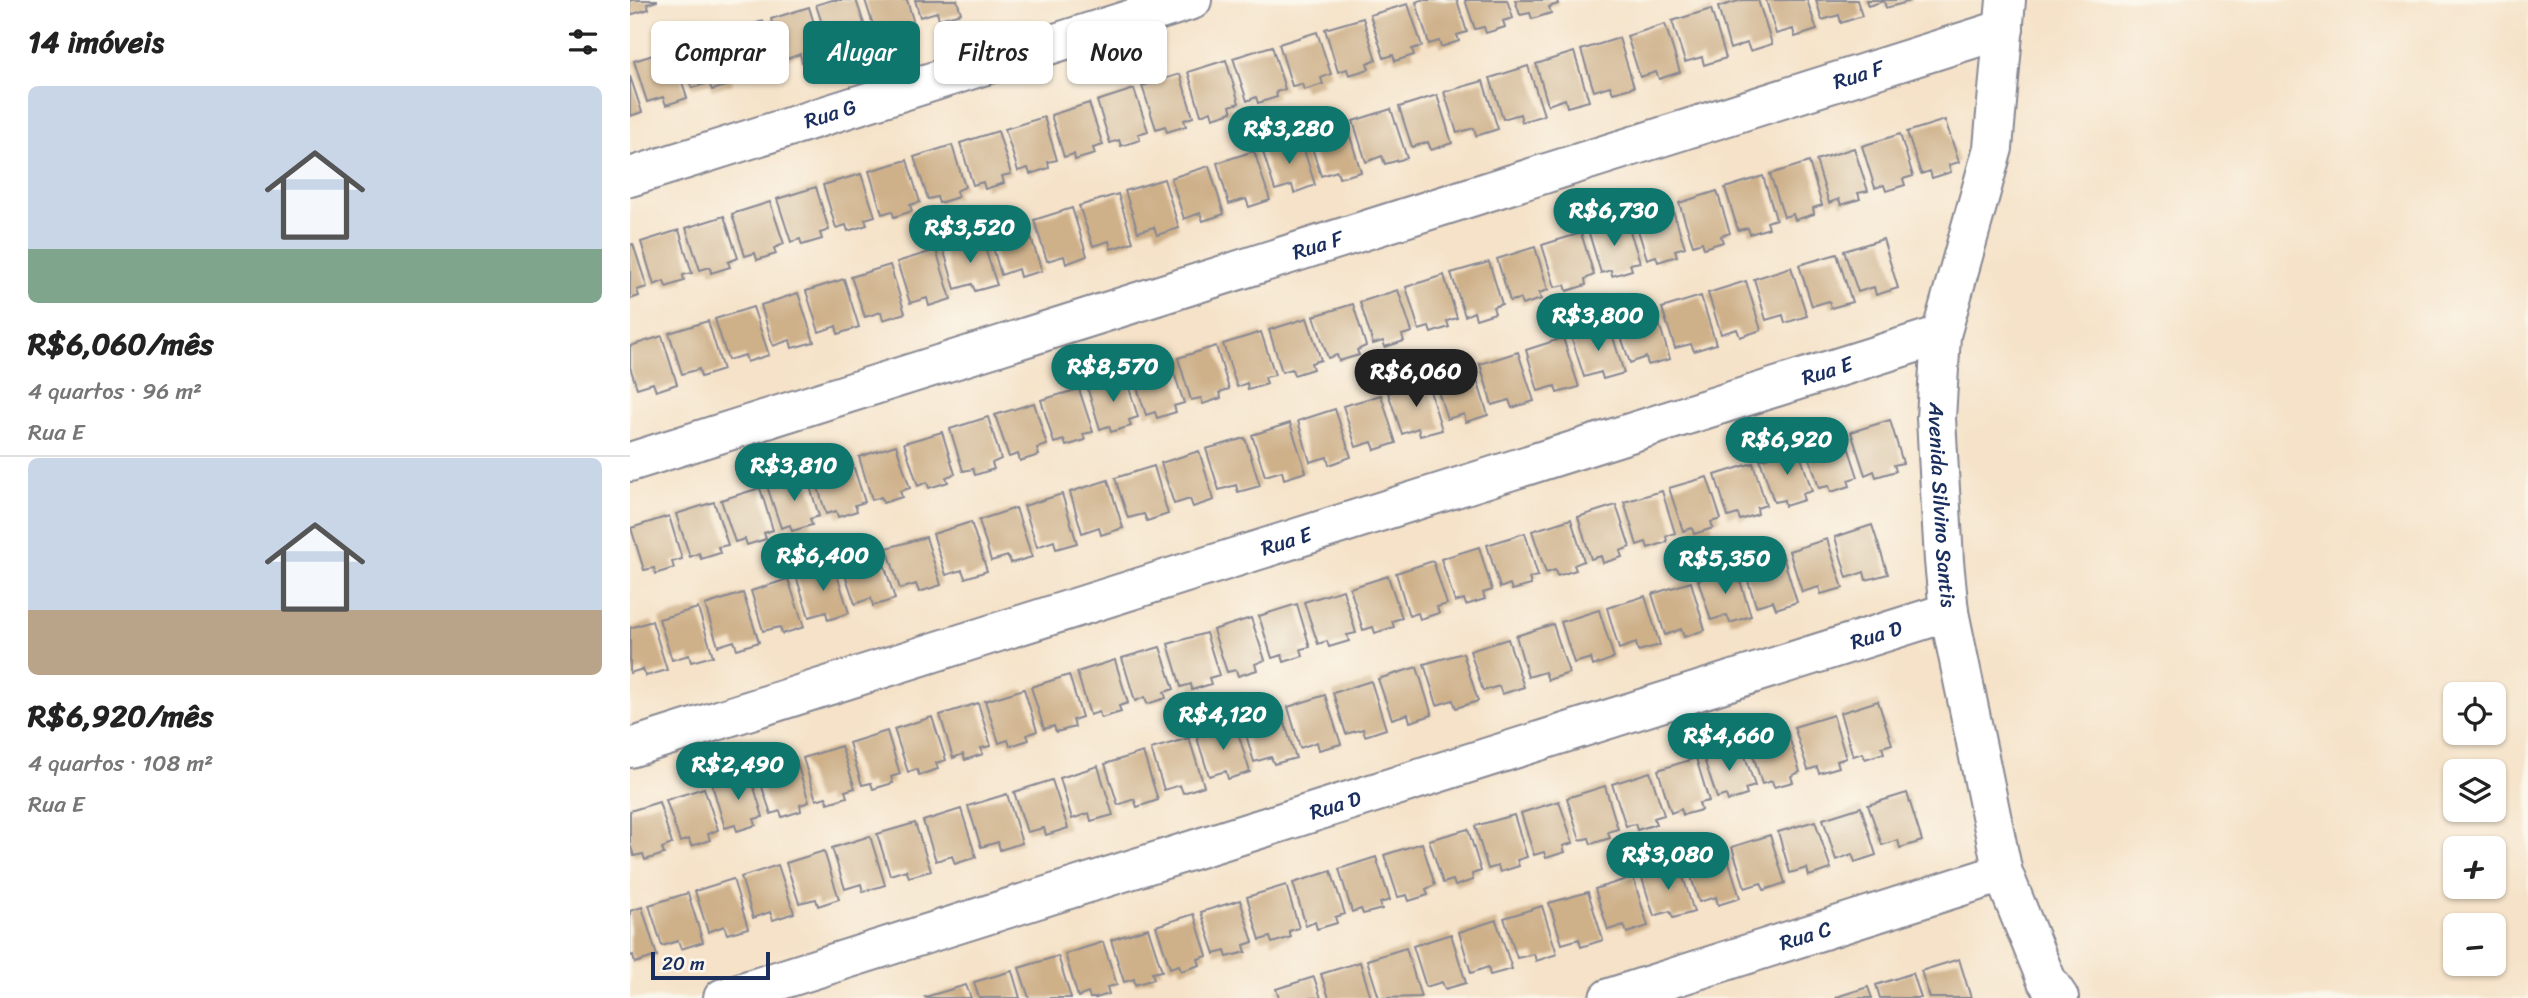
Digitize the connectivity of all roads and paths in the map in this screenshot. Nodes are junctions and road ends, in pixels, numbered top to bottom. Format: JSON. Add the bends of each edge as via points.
{"nodes":[{"id":1,"x":1192,"y":0,"type":"edge"},
{"id":2,"x":2005,"y":15,"type":"edge"},
{"id":3,"x":630,"y":177,"type":"edge"},
{"id":4,"x":1941,"y":335,"type":"junction"},
{"id":5,"x":630,"y":462,"type":"edge"},
{"id":6,"x":1949,"y":612,"type":"junction"},
{"id":7,"x":630,"y":748,"type":"edge"},
{"id":8,"x":2003,"y":873,"type":"junction"},
{"id":9,"x":723,"y":998,"type":"edge"},
{"id":10,"x":1609,"y":998,"type":"edge"},
{"id":11,"x":2059,"y":998,"type":"edge"}],
"edges":[{"from":1,"to":3,"type":"street","name":"Rua G"},
{"from":2,"to":4,"type":"street","name":"Avenida Silvino Santis","via":[[1993,148]]},
{"from":2,"to":5,"type":"street","name":"Rua F"},
{"from":4,"to":6,"type":"street","name":"Avenida Silvino Santis","via":[[1936,418]]},
{"from":4,"to":7,"type":"street","name":"Rua E"},
{"from":6,"to":8,"type":"street","name":"Avenida Silvino Santis"},
{"from":6,"to":9,"type":"street","name":"Rua D"},
{"from":8,"to":10,"type":"street","name":"Rua C"},
{"from":8,"to":11,"type":"street","name":"Avenida Silvino Santis","via":[[2046,979]]}]}
